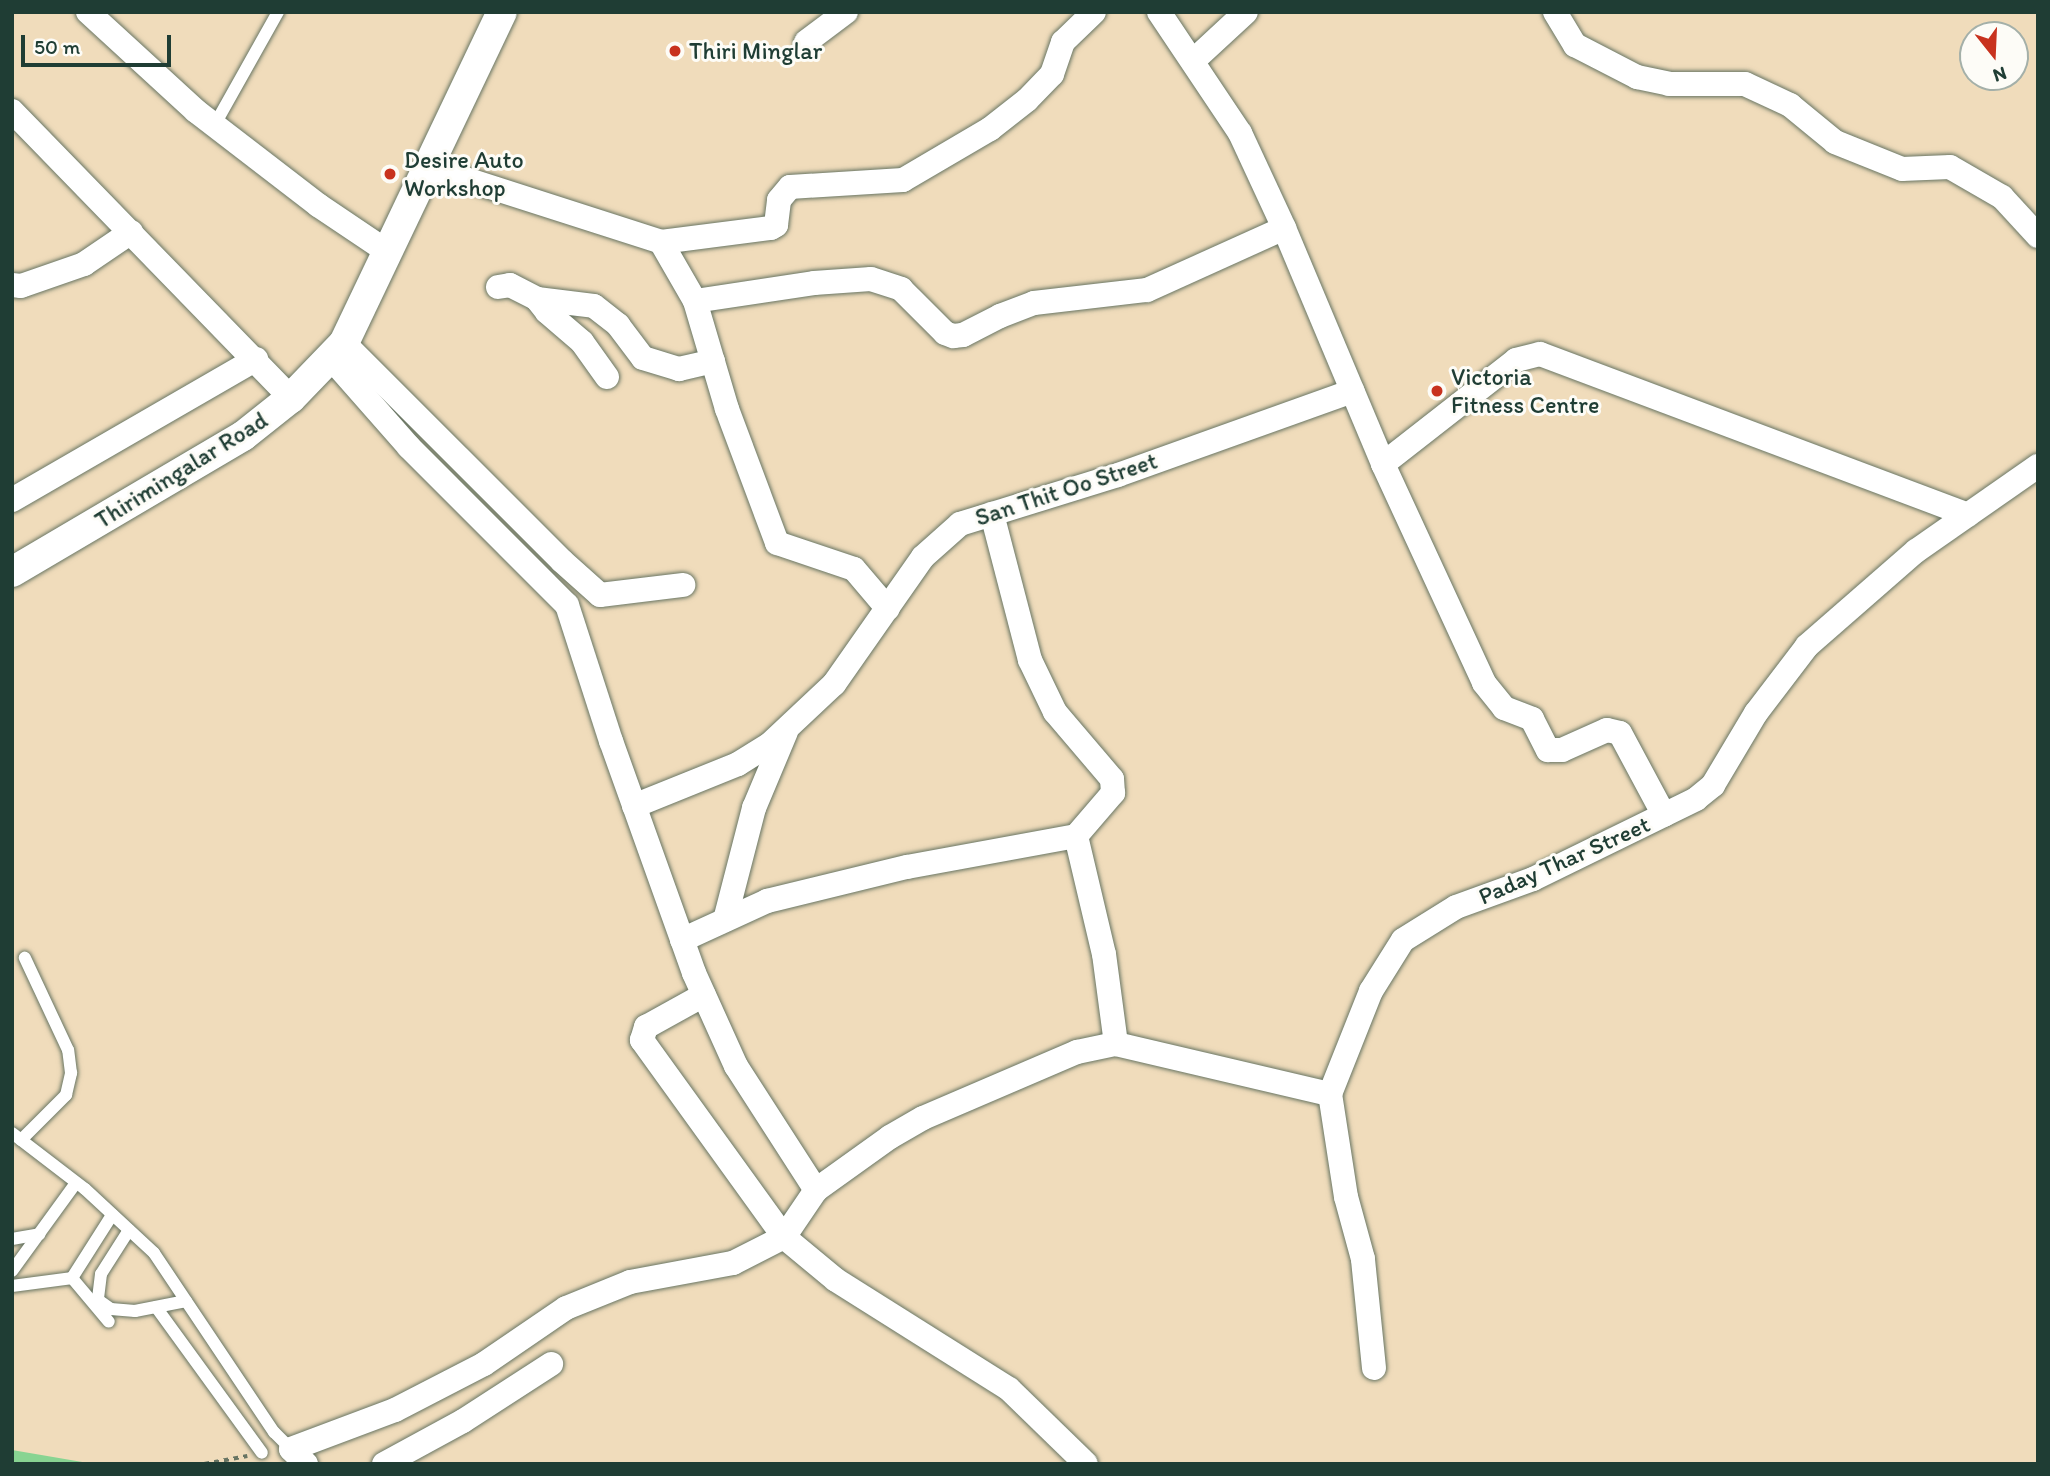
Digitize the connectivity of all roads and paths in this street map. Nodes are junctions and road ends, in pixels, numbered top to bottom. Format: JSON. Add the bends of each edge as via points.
{"nodes":[{"id":1,"x":88,"y":12,"type":"edge"},
{"id":2,"x":278,"y":12,"type":"edge"},
{"id":3,"x":502,"y":12,"type":"edge"},
{"id":4,"x":846,"y":12,"type":"edge"},
{"id":5,"x":1094,"y":12,"type":"edge"},
{"id":6,"x":1159,"y":12,"type":"edge"},
{"id":7,"x":1246,"y":12,"type":"edge"},
{"id":8,"x":1555,"y":12,"type":"edge"},
{"id":9,"x":806,"y":43,"type":"dead end"},
{"id":10,"x":1193,"y":61,"type":"junction"},
{"id":11,"x":12,"y":111,"type":"edge"},
{"id":12,"x":214,"y":126,"type":"junction"},
{"id":13,"x":428,"y":167,"type":"junction"},
{"id":14,"x":1284,"y":228,"type":"junction"},
{"id":15,"x":131,"y":232,"type":"junction"},
{"id":16,"x":2038,"y":236,"type":"edge"},
{"id":17,"x":661,"y":242,"type":"junction"},
{"id":18,"x":388,"y":252,"type":"junction"},
{"id":19,"x":12,"y":285,"type":"edge"},
{"id":20,"x":498,"y":287,"type":"dead end"},
{"id":21,"x":537,"y":299,"type":"junction"},
{"id":22,"x":695,"y":302,"type":"junction"},
{"id":23,"x":337,"y":350,"type":"junction"},
{"id":24,"x":256,"y":359,"type":"junction"},
{"id":25,"x":713,"y":361,"type":"junction"},
{"id":26,"x":607,"y":377,"type":"dead end"},
{"id":27,"x":1352,"y":391,"type":"junction"},
{"id":28,"x":291,"y":398,"type":"junction"},
{"id":29,"x":1383,"y":464,"type":"junction"},
{"id":30,"x":2038,"y":466,"type":"edge"},
{"id":31,"x":12,"y":500,"type":"edge"},
{"id":32,"x":992,"y":514,"type":"junction"},
{"id":33,"x":1968,"y":514,"type":"junction"},
{"id":34,"x":12,"y":572,"type":"edge"},
{"id":35,"x":682,"y":585,"type":"dead end"},
{"id":36,"x":888,"y":608,"type":"junction"},
{"id":37,"x":788,"y":726,"type":"junction"},
{"id":38,"x":634,"y":806,"type":"junction"},
{"id":39,"x":1664,"y":815,"type":"junction"},
{"id":40,"x":1076,"y":836,"type":"junction"},
{"id":41,"x":725,"y":920,"type":"junction"},
{"id":42,"x":682,"y":940,"type":"junction"},
{"id":43,"x":25,"y":958,"type":"dead end"},
{"id":44,"x":704,"y":995,"type":"junction"},
{"id":45,"x":1116,"y":1044,"type":"junction"},
{"id":46,"x":1330,"y":1094,"type":"junction"},
{"id":47,"x":17,"y":1137,"type":"edge"},
{"id":48,"x":76,"y":1183,"type":"junction"},
{"id":49,"x":816,"y":1190,"type":"junction"},
{"id":50,"x":113,"y":1215,"type":"junction"},
{"id":51,"x":129,"y":1230,"type":"junction"},
{"id":52,"x":40,"y":1234,"type":"junction"},
{"id":53,"x":784,"y":1237,"type":"junction"},
{"id":54,"x":12,"y":1239,"type":"edge"},
{"id":55,"x":12,"y":1271,"type":"edge"},
{"id":56,"x":72,"y":1278,"type":"junction"},
{"id":57,"x":12,"y":1286,"type":"edge"},
{"id":58,"x":186,"y":1301,"type":"junction"},
{"id":59,"x":156,"y":1307,"type":"junction"},
{"id":60,"x":109,"y":1322,"type":"dead end"},
{"id":61,"x":551,"y":1364,"type":"dead end"},
{"id":62,"x":1374,"y":1368,"type":"dead end"},
{"id":63,"x":262,"y":1453,"type":"dead end"},
{"id":64,"x":298,"y":1456,"type":"edge"},
{"id":65,"x":384,"y":1464,"type":"edge"},
{"id":66,"x":1086,"y":1464,"type":"edge"}],
"edges":[{"from":1,"to":12,"type":"street"},
{"from":2,"to":12,"type":"lane"},
{"from":3,"to":13,"type":"street","name":"Thirimingalar Road"},
{"from":4,"to":9,"type":"street"},
{"from":5,"to":17,"type":"street","via":[[1063,42],[1052,74],[1027,100],[990,129],[903,180],[790,187],[779,200],[776,225],[771,228]]},
{"from":6,"to":10,"type":"street"},
{"from":7,"to":10,"type":"street"},
{"from":8,"to":16,"type":"street","via":[[1575,45],[1637,77],[1669,84],[1745,84],[1790,105],[1835,142],[1902,169],[1950,167],[2002,197]]},
{"from":10,"to":14,"type":"street","via":[[1240,133]]},
{"from":11,"to":15,"type":"street"},
{"from":12,"to":18,"type":"street"},
{"from":13,"to":17,"type":"street"},
{"from":13,"to":18,"type":"street","name":"Thirimingalar Road"},
{"from":14,"to":22,"type":"street","via":[[1147,290],[1034,303],[963,335],[945,333],[901,289],[871,279]]},
{"from":14,"to":27,"type":"street"},
{"from":15,"to":19,"type":"street","via":[[84,264]]},
{"from":15,"to":24,"type":"street"},
{"from":17,"to":22,"type":"street"},
{"from":18,"to":23,"type":"street","name":"Thirimingalar Road"},
{"from":20,"to":21,"type":"street","via":[[510,285]]},
{"from":21,"to":25,"type":"street","via":[[594,306],[618,325],[643,358],[679,369]]},
{"from":21,"to":26,"type":"street","via":[[582,342]]},
{"from":22,"to":25,"type":"street"},
{"from":23,"to":28,"type":"street","name":"Thirimingalar Road"},
{"from":23,"to":35,"type":"street","via":[[600,595]]},
{"from":23,"to":38,"type":"street","via":[[410,447],[567,605]]},
{"from":24,"to":28,"type":"street"},
{"from":24,"to":31,"type":"street"},
{"from":25,"to":36,"type":"street","via":[[777,543],[854,569]]},
{"from":27,"to":29,"type":"street"},
{"from":27,"to":32,"type":"street","name":"San Thit Oo Street","via":[[1118,475]]},
{"from":28,"to":34,"type":"street","name":"Thirimingalar Road","via":[[243,436]]},
{"from":29,"to":33,"type":"street","via":[[1516,360],[1540,354]]},
{"from":29,"to":39,"type":"street","via":[[1484,683],[1504,708],[1530,717],[1552,751],[1607,730],[1620,733]]},
{"from":30,"to":33,"type":"street","name":"Paday Thar Street"},
{"from":32,"to":36,"type":"street","name":"San Thit Oo Street","via":[[960,524],[933,549]]},
{"from":32,"to":40,"type":"street","via":[[1030,660],[1055,712],[1112,779],[1113,793]]},
{"from":33,"to":39,"type":"street","name":"Paday Thar Street","via":[[1916,551],[1807,646],[1756,713],[1713,785]]},
{"from":36,"to":37,"type":"street","name":"San Thit Oo Street","via":[[834,684]]},
{"from":37,"to":38,"type":"street","name":"San Thit Oo Street","via":[[738,764]]},
{"from":37,"to":41,"type":"street","via":[[754,808]]},
{"from":38,"to":42,"type":"street"},
{"from":39,"to":46,"type":"street","name":"Paday Thar Street","via":[[1533,879],[1456,907],[1403,940],[1371,991]]},
{"from":40,"to":41,"type":"street","via":[[907,867],[767,901]]},
{"from":40,"to":45,"type":"street","via":[[1104,954]]},
{"from":41,"to":42,"type":"street"},
{"from":42,"to":44,"type":"street"},
{"from":43,"to":47,"type":"lane","via":[[68,1050],[71,1073],[66,1095]]},
{"from":44,"to":49,"type":"street","via":[[736,1066]]},
{"from":44,"to":53,"type":"street","via":[[646,1027],[642,1041]]},
{"from":45,"to":46,"type":"street"},
{"from":45,"to":49,"type":"street","via":[[1077,1052],[923,1118]]},
{"from":46,"to":62,"type":"street","via":[[1346,1197],[1363,1259]]},
{"from":47,"to":48,"type":"lane"},
{"from":48,"to":50,"type":"lane"},
{"from":48,"to":52,"type":"lane"},
{"from":49,"to":53,"type":"street"},
{"from":50,"to":51,"type":"lane"},
{"from":50,"to":56,"type":"lane"},
{"from":51,"to":58,"type":"lane","via":[[154,1253]]},
{"from":51,"to":59,"type":"lane","via":[[101,1274],[98,1300],[111,1309]]},
{"from":52,"to":54,"type":"lane"},
{"from":52,"to":55,"type":"lane"},
{"from":53,"to":64,"type":"street","via":[[733,1263],[630,1282],[566,1308],[484,1364]]},
{"from":53,"to":66,"type":"street","via":[[836,1280],[1009,1389]]},
{"from":56,"to":57,"type":"lane"},
{"from":56,"to":60,"type":"lane"},
{"from":58,"to":59,"type":"lane"},
{"from":58,"to":64,"type":"lane","via":[[274,1432]]},
{"from":59,"to":63,"type":"lane"},
{"from":61,"to":65,"type":"street","via":[[463,1421]]}]}
